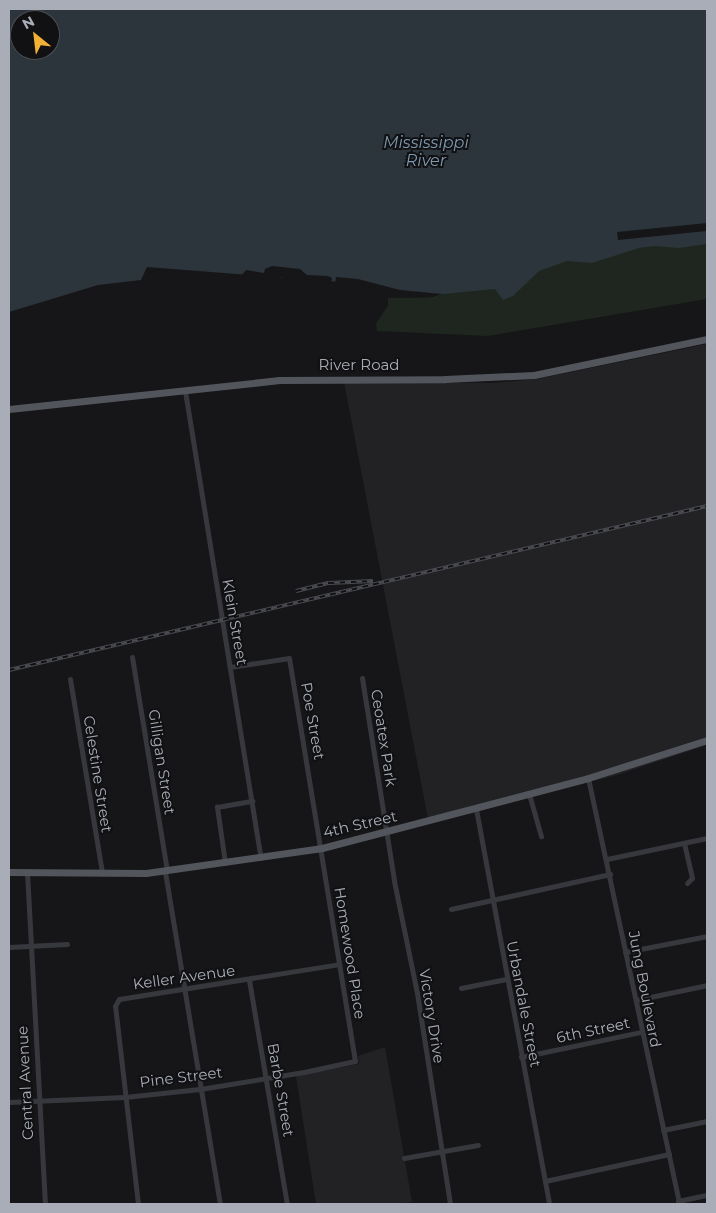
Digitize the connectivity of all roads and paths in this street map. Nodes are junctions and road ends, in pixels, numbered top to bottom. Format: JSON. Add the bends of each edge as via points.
{"nodes":[{"id":1,"x":707,"y":339,"type":"edge"},
{"id":2,"x":185,"y":391,"type":"junction"},
{"id":3,"x":9,"y":408,"type":"edge"},
{"id":4,"x":132,"y":657,"type":"dead end"},
{"id":5,"x":230,"y":667,"type":"junction"},
{"id":6,"x":362,"y":678,"type":"dead end"},
{"id":7,"x":70,"y":679,"type":"dead end"},
{"id":8,"x":707,"y":740,"type":"edge"},
{"id":9,"x":588,"y":778,"type":"junction"},
{"id":10,"x":529,"y":794,"type":"junction"},
{"id":11,"x":252,"y":801,"type":"junction"},
{"id":12,"x":476,"y":809,"type":"junction"},
{"id":13,"x":386,"y":832,"type":"junction"},
{"id":14,"x":541,"y":836,"type":"dead end"},
{"id":15,"x":707,"y":838,"type":"edge"},
{"id":16,"x":684,"y":843,"type":"junction"},
{"id":17,"x":322,"y":848,"type":"junction"},
{"id":18,"x":261,"y":858,"type":"junction"},
{"id":19,"x":607,"y":859,"type":"junction"},
{"id":20,"x":225,"y":863,"type":"junction"},
{"id":21,"x":9,"y":872,"type":"edge"},
{"id":22,"x":26,"y":872,"type":"junction"},
{"id":23,"x":166,"y":872,"type":"junction"},
{"id":24,"x":102,"y":873,"type":"junction"},
{"id":25,"x":610,"y":874,"type":"junction"},
{"id":26,"x":687,"y":883,"type":"dead end"},
{"id":27,"x":492,"y":901,"type":"junction"},
{"id":28,"x":451,"y":909,"type":"dead end"},
{"id":29,"x":707,"y":936,"type":"edge"},
{"id":30,"x":67,"y":944,"type":"dead end"},
{"id":31,"x":31,"y":946,"type":"junction"},
{"id":32,"x":9,"y":947,"type":"edge"},
{"id":33,"x":626,"y":952,"type":"junction"},
{"id":34,"x":339,"y":964,"type":"junction"},
{"id":35,"x":506,"y":979,"type":"junction"},
{"id":36,"x":249,"y":980,"type":"junction"},
{"id":37,"x":707,"y":985,"type":"edge"},
{"id":38,"x":461,"y":988,"type":"dead end"},
{"id":39,"x":184,"y":990,"type":"junction"},
{"id":40,"x":636,"y":1000,"type":"junction"},
{"id":41,"x":641,"y":1032,"type":"junction"},
{"id":42,"x":521,"y":1057,"type":"junction"},
{"id":43,"x":355,"y":1061,"type":"joint"},
{"id":44,"x":266,"y":1078,"type":"junction"},
{"id":45,"x":200,"y":1089,"type":"junction"},
{"id":46,"x":125,"y":1097,"type":"junction"},
{"id":47,"x":38,"y":1100,"type":"junction"},
{"id":48,"x":9,"y":1102,"type":"edge"},
{"id":49,"x":707,"y":1121,"type":"edge"},
{"id":50,"x":663,"y":1130,"type":"junction"},
{"id":51,"x":478,"y":1145,"type":"dead end"},
{"id":52,"x":442,"y":1151,"type":"junction"},
{"id":53,"x":669,"y":1154,"type":"junction"},
{"id":54,"x":404,"y":1158,"type":"dead end"},
{"id":55,"x":545,"y":1181,"type":"junction"},
{"id":56,"x":707,"y":1195,"type":"edge"},
{"id":57,"x":678,"y":1203,"type":"edge"},
{"id":58,"x":45,"y":1204,"type":"edge"},
{"id":59,"x":138,"y":1204,"type":"edge"},
{"id":60,"x":220,"y":1204,"type":"edge"},
{"id":61,"x":287,"y":1204,"type":"edge"},
{"id":62,"x":450,"y":1204,"type":"edge"},
{"id":63,"x":550,"y":1204,"type":"edge"}],
"edges":[{"from":1,"to":2,"type":"main road","name":"River Road","via":[[534,375],[446,379],[297,379]]},
{"from":2,"to":3,"type":"main road","name":"River Road"},
{"from":2,"to":5,"type":"street","name":"Klein Street"},
{"from":4,"to":23,"type":"street","name":"Gilligan Street"},
{"from":5,"to":11,"type":"street","name":"Klein Street"},
{"from":5,"to":17,"type":"street","name":"Poe Street","via":[[289,658]]},
{"from":6,"to":13,"type":"street","name":"Ceoatex Park"},
{"from":7,"to":24,"type":"street","name":"Celestine Street"},
{"from":8,"to":9,"type":"main road","name":"4th Street"},
{"from":9,"to":10,"type":"main road","name":"4th Street"},
{"from":9,"to":19,"type":"street","name":"Jung Boulevard"},
{"from":10,"to":12,"type":"main road","name":"4th Street"},
{"from":10,"to":14,"type":"street"},
{"from":11,"to":18,"type":"street","name":"Klein Street"},
{"from":11,"to":20,"type":"street","via":[[217,807]]},
{"from":12,"to":13,"type":"main road","name":"4th Street"},
{"from":12,"to":27,"type":"street","name":"Urbandale Street"},
{"from":13,"to":17,"type":"main road","name":"4th Street"},
{"from":13,"to":52,"type":"street","name":"Victory Drive","via":[[417,993]]},
{"from":15,"to":16,"type":"street"},
{"from":16,"to":19,"type":"street"},
{"from":16,"to":26,"type":"street","via":[[692,878]]},
{"from":17,"to":18,"type":"main road","name":"4th Street"},
{"from":17,"to":34,"type":"street","name":"Homewood Place"},
{"from":18,"to":20,"type":"main road","name":"4th Street"},
{"from":19,"to":25,"type":"street","name":"Jung Boulevard"},
{"from":20,"to":23,"type":"main road","name":"4th Street"},
{"from":21,"to":22,"type":"main road","name":"4th Street"},
{"from":22,"to":24,"type":"main road","name":"4th Street"},
{"from":22,"to":31,"type":"street","name":"Central Avenue"},
{"from":23,"to":24,"type":"main road","name":"4th Street"},
{"from":23,"to":39,"type":"street","name":"Gilligan Street"},
{"from":25,"to":27,"type":"street"},
{"from":25,"to":33,"type":"street","name":"Jung Boulevard"},
{"from":27,"to":28,"type":"street"},
{"from":27,"to":35,"type":"street","name":"Urbandale Street"},
{"from":29,"to":33,"type":"street"},
{"from":30,"to":31,"type":"street"},
{"from":31,"to":32,"type":"street"},
{"from":31,"to":47,"type":"street","name":"Central Avenue"},
{"from":33,"to":40,"type":"street","name":"Jung Boulevard"},
{"from":34,"to":36,"type":"street","name":"Keller Avenue"},
{"from":34,"to":43,"type":"street","name":"Homewood Place"},
{"from":35,"to":38,"type":"street"},
{"from":35,"to":42,"type":"street","name":"Urbandale Street"},
{"from":36,"to":39,"type":"street","name":"Keller Avenue"},
{"from":36,"to":44,"type":"street","name":"Barbe Street"},
{"from":37,"to":40,"type":"street"},
{"from":39,"to":45,"type":"street","name":"Gilligan Street"},
{"from":39,"to":46,"type":"street","name":"Keller Avenue","via":[[124,998],[116,1002]]},
{"from":40,"to":41,"type":"street","name":"Jung Boulevard"},
{"from":41,"to":42,"type":"street","name":"6th Street"},
{"from":41,"to":50,"type":"street","name":"Jung Boulevard"},
{"from":42,"to":55,"type":"street","name":"Urbandale Street"},
{"from":43,"to":44,"type":"street","name":"Pine Street"},
{"from":44,"to":45,"type":"street","name":"Pine Street"},
{"from":44,"to":61,"type":"street","name":"Barbe Street"},
{"from":45,"to":46,"type":"street","name":"Pine Street"},
{"from":45,"to":60,"type":"street","name":"Gilligan Street"},
{"from":46,"to":47,"type":"street","name":"Pine Street"},
{"from":46,"to":59,"type":"street","name":"Keller Avenue"},
{"from":47,"to":48,"type":"street","name":"Pine Street"},
{"from":47,"to":58,"type":"street","name":"Central Avenue"},
{"from":49,"to":50,"type":"street"},
{"from":50,"to":53,"type":"street","name":"Jung Boulevard"},
{"from":51,"to":52,"type":"street"},
{"from":52,"to":54,"type":"street"},
{"from":52,"to":62,"type":"street","name":"Victory Drive"},
{"from":53,"to":55,"type":"street"},
{"from":53,"to":57,"type":"street","name":"Jung Boulevard"},
{"from":55,"to":63,"type":"street","name":"Urbandale Street"},
{"from":56,"to":57,"type":"street"}]}
